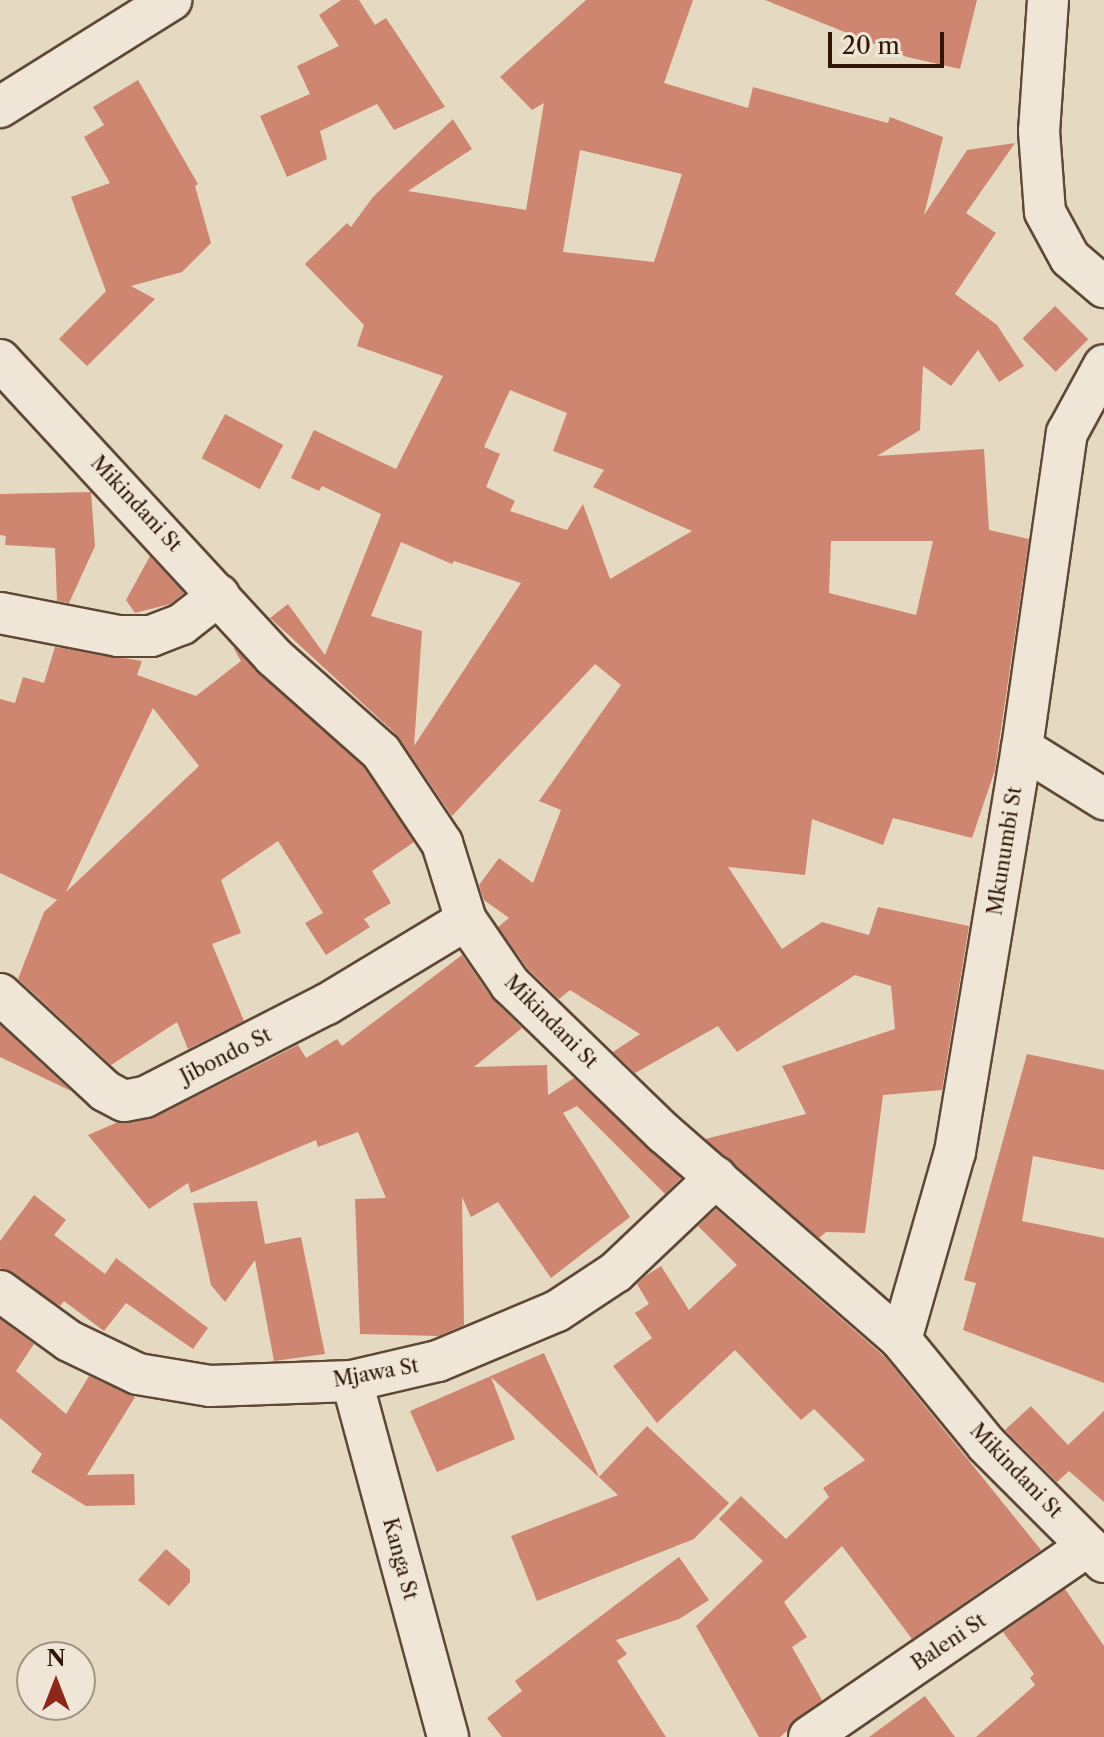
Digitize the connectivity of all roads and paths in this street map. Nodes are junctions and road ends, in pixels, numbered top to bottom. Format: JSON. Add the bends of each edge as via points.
{"nodes":[{"id":1,"x":171,"y":0,"type":"edge"},
{"id":2,"x":1048,"y":0,"type":"edge"},
{"id":3,"x":0,"y":107,"type":"edge"},
{"id":4,"x":1104,"y":287,"type":"edge"},
{"id":5,"x":0,"y":360,"type":"edge"},
{"id":6,"x":1104,"y":365,"type":"edge"},
{"id":7,"x":219,"y":595,"type":"junction"},
{"id":8,"x":0,"y":613,"type":"edge"},
{"id":9,"x":1022,"y":748,"type":"junction"},
{"id":10,"x":1104,"y":799,"type":"edge"},
{"id":11,"x":466,"y":920,"type":"junction"},
{"id":12,"x":0,"y":994,"type":"edge"},
{"id":13,"x":716,"y":1177,"type":"junction"},
{"id":14,"x":0,"y":1291,"type":"edge"},
{"id":15,"x":901,"y":1340,"type":"junction"},
{"id":16,"x":352,"y":1381,"type":"junction"},
{"id":17,"x":1096,"y":1554,"type":"edge"},
{"id":18,"x":448,"y":1737,"type":"edge"},
{"id":19,"x":809,"y":1737,"type":"edge"}],
"edges":[{"from":1,"to":3,"type":"street"},
{"from":2,"to":4,"type":"street","via":[[1039,131],[1045,212],[1070,258]]},
{"from":5,"to":7,"type":"street","name":"Mikindani St"},
{"from":6,"to":9,"type":"street","name":"Mkunumbi St","via":[[1067,433]]},
{"from":7,"to":8,"type":"street","via":[[182,624],[151,636],[118,636]]},
{"from":7,"to":11,"type":"street","name":"Mikindani St","via":[[274,657],[390,763],[442,843]]},
{"from":9,"to":10,"type":"street"},
{"from":9,"to":15,"type":"street","name":"Mkunumbi St","via":[[955,1152]]},
{"from":11,"to":12,"type":"street","name":"Jibondo St","via":[[327,1004],[145,1097],[124,1101],[105,1091]]},
{"from":11,"to":13,"type":"street","name":"Mikindani St","via":[[510,984]]},
{"from":13,"to":15,"type":"street","name":"Mikindani St"},
{"from":13,"to":16,"type":"street","name":"Mjawa St","via":[[616,1272],[557,1311],[438,1361]]},
{"from":14,"to":16,"type":"street","name":"Mjawa St","via":[[69,1341],[138,1374],[210,1386]]},
{"from":15,"to":17,"type":"street","name":"Mikindani St","via":[[986,1444]]},
{"from":16,"to":18,"type":"street","name":"Kanga St"},
{"from":17,"to":19,"type":"street","name":"Baleni St"}]}
